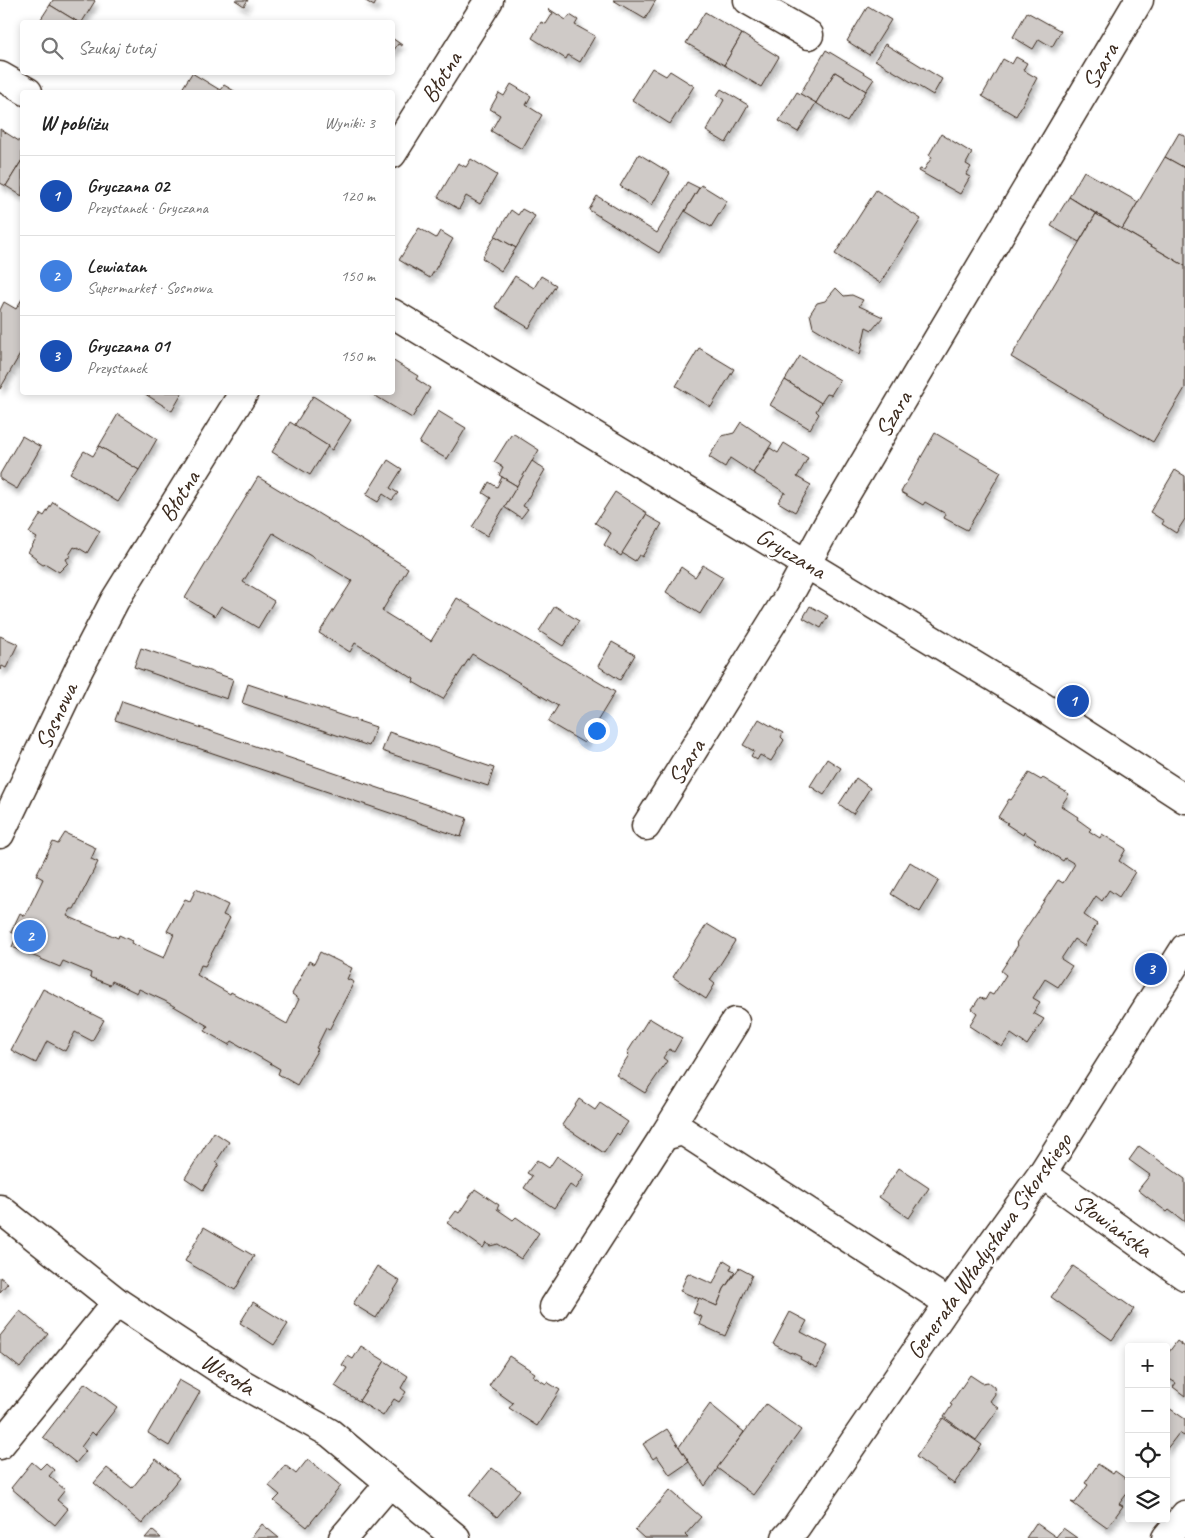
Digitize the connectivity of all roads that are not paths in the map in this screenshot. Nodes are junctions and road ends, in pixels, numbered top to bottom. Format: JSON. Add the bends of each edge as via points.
{"nodes":[{"id":1,"x":489,"y":0,"type":"edge"},
{"id":2,"x":748,"y":0,"type":"edge"},
{"id":3,"x":1138,"y":0,"type":"edge"},
{"id":4,"x":809,"y":35,"type":"dead end"},
{"id":5,"x":0,"y":76,"type":"edge"},
{"id":6,"x":24,"y":90,"type":"edge"},
{"id":7,"x":395,"y":149,"type":"edge"},
{"id":8,"x":395,"y":315,"type":"edge"},
{"id":9,"x":242,"y":395,"type":"edge"},
{"id":10,"x":806,"y":562,"type":"junction"},
{"id":11,"x":114,"y":600,"type":"joint"},
{"id":12,"x":1185,"y":799,"type":"edge"},
{"id":13,"x":646,"y":826,"type":"dead end"},
{"id":14,"x":0,"y":834,"type":"edge"},
{"id":15,"x":1185,"y":948,"type":"edge"},
{"id":16,"x":735,"y":1022,"type":"dead end"},
{"id":17,"x":664,"y":1136,"type":"junction"},
{"id":18,"x":1042,"y":1174,"type":"junction"},
{"id":19,"x":0,"y":1209,"type":"edge"},
{"id":20,"x":1185,"y":1276,"type":"edge"},
{"id":21,"x":117,"y":1302,"type":"junction"},
{"id":22,"x":949,"y":1303,"type":"junction"},
{"id":23,"x":554,"y":1307,"type":"dead end"},
{"id":24,"x":0,"y":1445,"type":"edge"},
{"id":25,"x":390,"y":1483,"type":"junction"},
{"id":26,"x":1185,"y":1515,"type":"edge"},
{"id":27,"x":344,"y":1538,"type":"edge"},
{"id":28,"x":456,"y":1538,"type":"edge"},
{"id":29,"x":786,"y":1538,"type":"edge"},
{"id":30,"x":1166,"y":1538,"type":"edge"}],
"edges":[{"from":1,"to":7,"type":"street","name":"Błotna"},
{"from":2,"to":4,"type":"street"},
{"from":3,"to":10,"type":"street","name":"Szara"},
{"from":5,"to":6,"type":"street"},
{"from":8,"to":10,"type":"street","name":"Gryczana"},
{"from":9,"to":11,"type":"street","name":"Błotna"},
{"from":10,"to":12,"type":"street","name":"Gryczana","via":[[1043,707]]},
{"from":10,"to":13,"type":"street","name":"Szara","via":[[787,599]]},
{"from":11,"to":14,"type":"street","name":"Sosnowa"},
{"from":15,"to":18,"type":"street","name":"Generała Władysława Sikorskiego"},
{"from":16,"to":17,"type":"street"},
{"from":17,"to":22,"type":"street","via":[[683,1131]]},
{"from":17,"to":23,"type":"street"},
{"from":18,"to":20,"type":"street","name":"Słowiańska"},
{"from":18,"to":22,"type":"street","name":"Generała Władysława Sikorskiego"},
{"from":19,"to":21,"type":"street","name":"Wesoła"},
{"from":21,"to":24,"type":"street"},
{"from":21,"to":25,"type":"street","name":"Wesoła","via":[[239,1382],[330,1432]]},
{"from":22,"to":29,"type":"street","name":"Generała Władysława Sikorskiego"},
{"from":25,"to":27,"type":"street"},
{"from":25,"to":28,"type":"street","name":"Wesoła"},
{"from":26,"to":30,"type":"street"}]}
